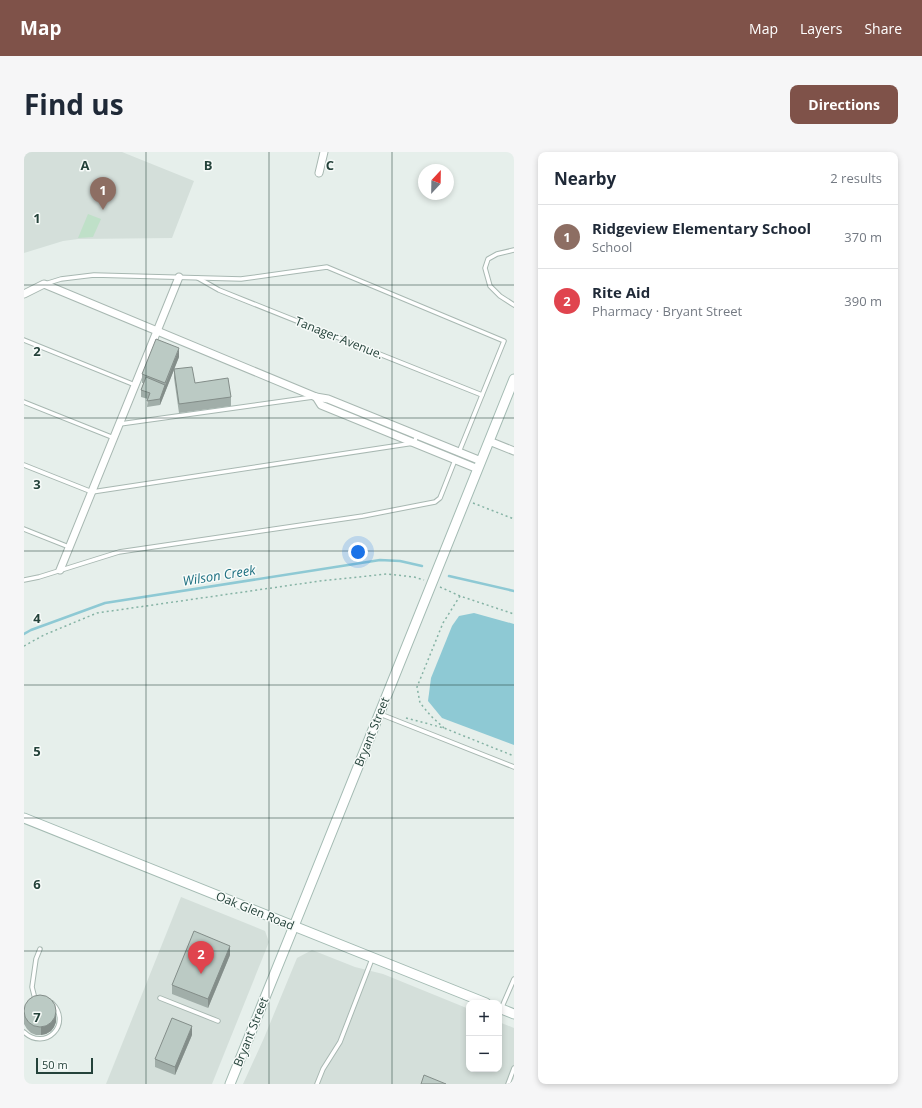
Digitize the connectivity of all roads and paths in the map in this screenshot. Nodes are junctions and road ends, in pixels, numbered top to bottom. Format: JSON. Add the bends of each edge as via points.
{"nodes":[{"id":1,"x":324,"y":152,"type":"edge"},
{"id":2,"x":319,"y":173,"type":"dead end"},
{"id":3,"x":514,"y":250,"type":"edge"},
{"id":4,"x":179,"y":277,"type":"junction"},
{"id":5,"x":197,"y":278,"type":"junction"},
{"id":6,"x":44,"y":284,"type":"junction"},
{"id":7,"x":24,"y":294,"type":"edge"},
{"id":8,"x":514,"y":305,"type":"edge"},
{"id":9,"x":157,"y":331,"type":"junction"},
{"id":10,"x":24,"y":340,"type":"edge"},
{"id":11,"x":514,"y":379,"type":"edge"},
{"id":12,"x":135,"y":385,"type":"junction"},
{"id":13,"x":482,"y":395,"type":"junction"},
{"id":14,"x":316,"y":397,"type":"junction"},
{"id":15,"x":24,"y":402,"type":"edge"},
{"id":16,"x":120,"y":424,"type":"junction"},
{"id":17,"x":417,"y":435,"type":"junction"},
{"id":18,"x":114,"y":438,"type":"junction"},
{"id":19,"x":489,"y":441,"type":"junction"},
{"id":20,"x":414,"y":443,"type":"junction"},
{"id":21,"x":514,"y":451,"type":"edge"},
{"id":22,"x":459,"y":452,"type":"junction"},
{"id":23,"x":455,"y":460,"type":"junction"},
{"id":24,"x":24,"y":465,"type":"edge"},
{"id":25,"x":479,"y":465,"type":"junction"},
{"id":26,"x":92,"y":492,"type":"junction"},
{"id":27,"x":465,"y":500,"type":"junction"},
{"id":28,"x":514,"y":519,"type":"edge"},
{"id":29,"x":24,"y":528,"type":"edge"},
{"id":30,"x":69,"y":547,"type":"junction"},
{"id":31,"x":60,"y":570,"type":"junction"},
{"id":32,"x":24,"y":580,"type":"edge"},
{"id":33,"x":432,"y":583,"type":"junction"},
{"id":34,"x":460,"y":596,"type":"junction"},
{"id":35,"x":514,"y":614,"type":"edge"},
{"id":36,"x":24,"y":646,"type":"edge"},
{"id":37,"x":379,"y":714,"type":"junction"},
{"id":38,"x":403,"y":717,"type":"dead end"},
{"id":39,"x":444,"y":728,"type":"junction"},
{"id":40,"x":514,"y":756,"type":"edge"},
{"id":41,"x":514,"y":767,"type":"edge"},
{"id":42,"x":24,"y":818,"type":"edge"},
{"id":43,"x":294,"y":926,"type":"junction"},
{"id":44,"x":40,"y":949,"type":"dead end"},
{"id":45,"x":372,"y":958,"type":"junction"},
{"id":46,"x":514,"y":978,"type":"edge"},
{"id":47,"x":160,"y":998,"type":"dead end"},
{"id":48,"x":35,"y":999,"type":"junction"},
{"id":49,"x":41,"y":999,"type":"edge"},
{"id":50,"x":47,"y":1000,"type":"edge"},
{"id":51,"x":478,"y":1000,"type":"edge"},
{"id":52,"x":29,"y":1002,"type":"edge"},
{"id":53,"x":502,"y":1005,"type":"edge"},
{"id":54,"x":502,"y":1010,"type":"edge"},
{"id":55,"x":514,"y":1014,"type":"edge"},
{"id":56,"x":218,"y":1021,"type":"dead end"},
{"id":57,"x":24,"y":1032,"type":"edge"},
{"id":58,"x":514,"y":1068,"type":"edge"},
{"id":59,"x":230,"y":1084,"type":"edge"},
{"id":60,"x":317,"y":1084,"type":"edge"},
{"id":61,"x":508,"y":1084,"type":"edge"}],
"edges":[{"from":1,"to":2,"type":"street"},
{"from":3,"to":8,"type":"lane","via":[[488,259],[485,268],[490,286]]},
{"from":4,"to":5,"type":"lane"},
{"from":4,"to":6,"type":"lane","via":[[94,275],[60,279]]},
{"from":4,"to":9,"type":"street"},
{"from":5,"to":13,"type":"lane","name":"Tanager Avenue.","via":[[219,290]]},
{"from":5,"to":13,"type":"lane","via":[[241,279],[327,267],[504,341]]},
{"from":6,"to":7,"type":"street"},
{"from":6,"to":9,"type":"street"},
{"from":9,"to":12,"type":"street"},
{"from":9,"to":14,"type":"street"},
{"from":10,"to":12,"type":"lane"},
{"from":11,"to":19,"type":"main road","name":"Bryant Street"},
{"from":12,"to":16,"type":"street"},
{"from":13,"to":22,"type":"lane"},
{"from":14,"to":16,"type":"lane"},
{"from":14,"to":17,"type":"street","via":[[328,399]]},
{"from":14,"to":20,"type":"street","via":[[321,405]]},
{"from":15,"to":18,"type":"lane"},
{"from":16,"to":18,"type":"street"},
{"from":17,"to":20,"type":"lane"},
{"from":17,"to":22,"type":"street"},
{"from":18,"to":26,"type":"street"},
{"from":19,"to":21,"type":"street"},
{"from":19,"to":25,"type":"main road","name":"Bryant Street"},
{"from":20,"to":23,"type":"street"},
{"from":20,"to":26,"type":"lane"},
{"from":22,"to":23,"type":"lane"},
{"from":22,"to":25,"type":"street"},
{"from":23,"to":25,"type":"street"},
{"from":23,"to":31,"type":"lane","via":[[436,502],[363,516],[120,552]]},
{"from":24,"to":26,"type":"lane"},
{"from":25,"to":27,"type":"main road","name":"Bryant Street"},
{"from":26,"to":30,"type":"street"},
{"from":27,"to":28,"type":"path"},
{"from":27,"to":33,"type":"main road","name":"Bryant Street"},
{"from":29,"to":30,"type":"lane"},
{"from":30,"to":31,"type":"street"},
{"from":31,"to":32,"type":"lane"},
{"from":33,"to":34,"type":"path"},
{"from":33,"to":36,"type":"path","via":[[414,577],[387,574],[97,613]]},
{"from":33,"to":37,"type":"main road","name":"Bryant Street"},
{"from":34,"to":35,"type":"path"},
{"from":34,"to":39,"type":"path","via":[[443,623],[418,687],[420,703]]},
{"from":37,"to":41,"type":"lane"},
{"from":37,"to":43,"type":"main road","name":"Bryant Street"},
{"from":38,"to":39,"type":"path"},
{"from":39,"to":40,"type":"path"},
{"from":42,"to":43,"type":"main road","name":"Oak Glen Road"},
{"from":43,"to":45,"type":"main road","name":"Oak Glen Road"},
{"from":43,"to":59,"type":"main road","name":"Bryant Street"},
{"from":44,"to":48,"type":"lane","via":[[32,987]]},
{"from":45,"to":51,"type":"main road","name":"Oak Glen Road"},
{"from":45,"to":60,"type":"lane","via":[[340,1042]]},
{"from":46,"to":53,"type":"lane"},
{"from":47,"to":56,"type":"lane"},
{"from":48,"to":49,"type":"lane"},
{"from":48,"to":52,"type":"lane"},
{"from":50,"to":57,"type":"lane","via":[[57,1009],[60,1021],[58,1028],[48,1038],[42,1039],[35,1039]]},
{"from":54,"to":55,"type":"main road"},
{"from":58,"to":61,"type":"lane"}]}
